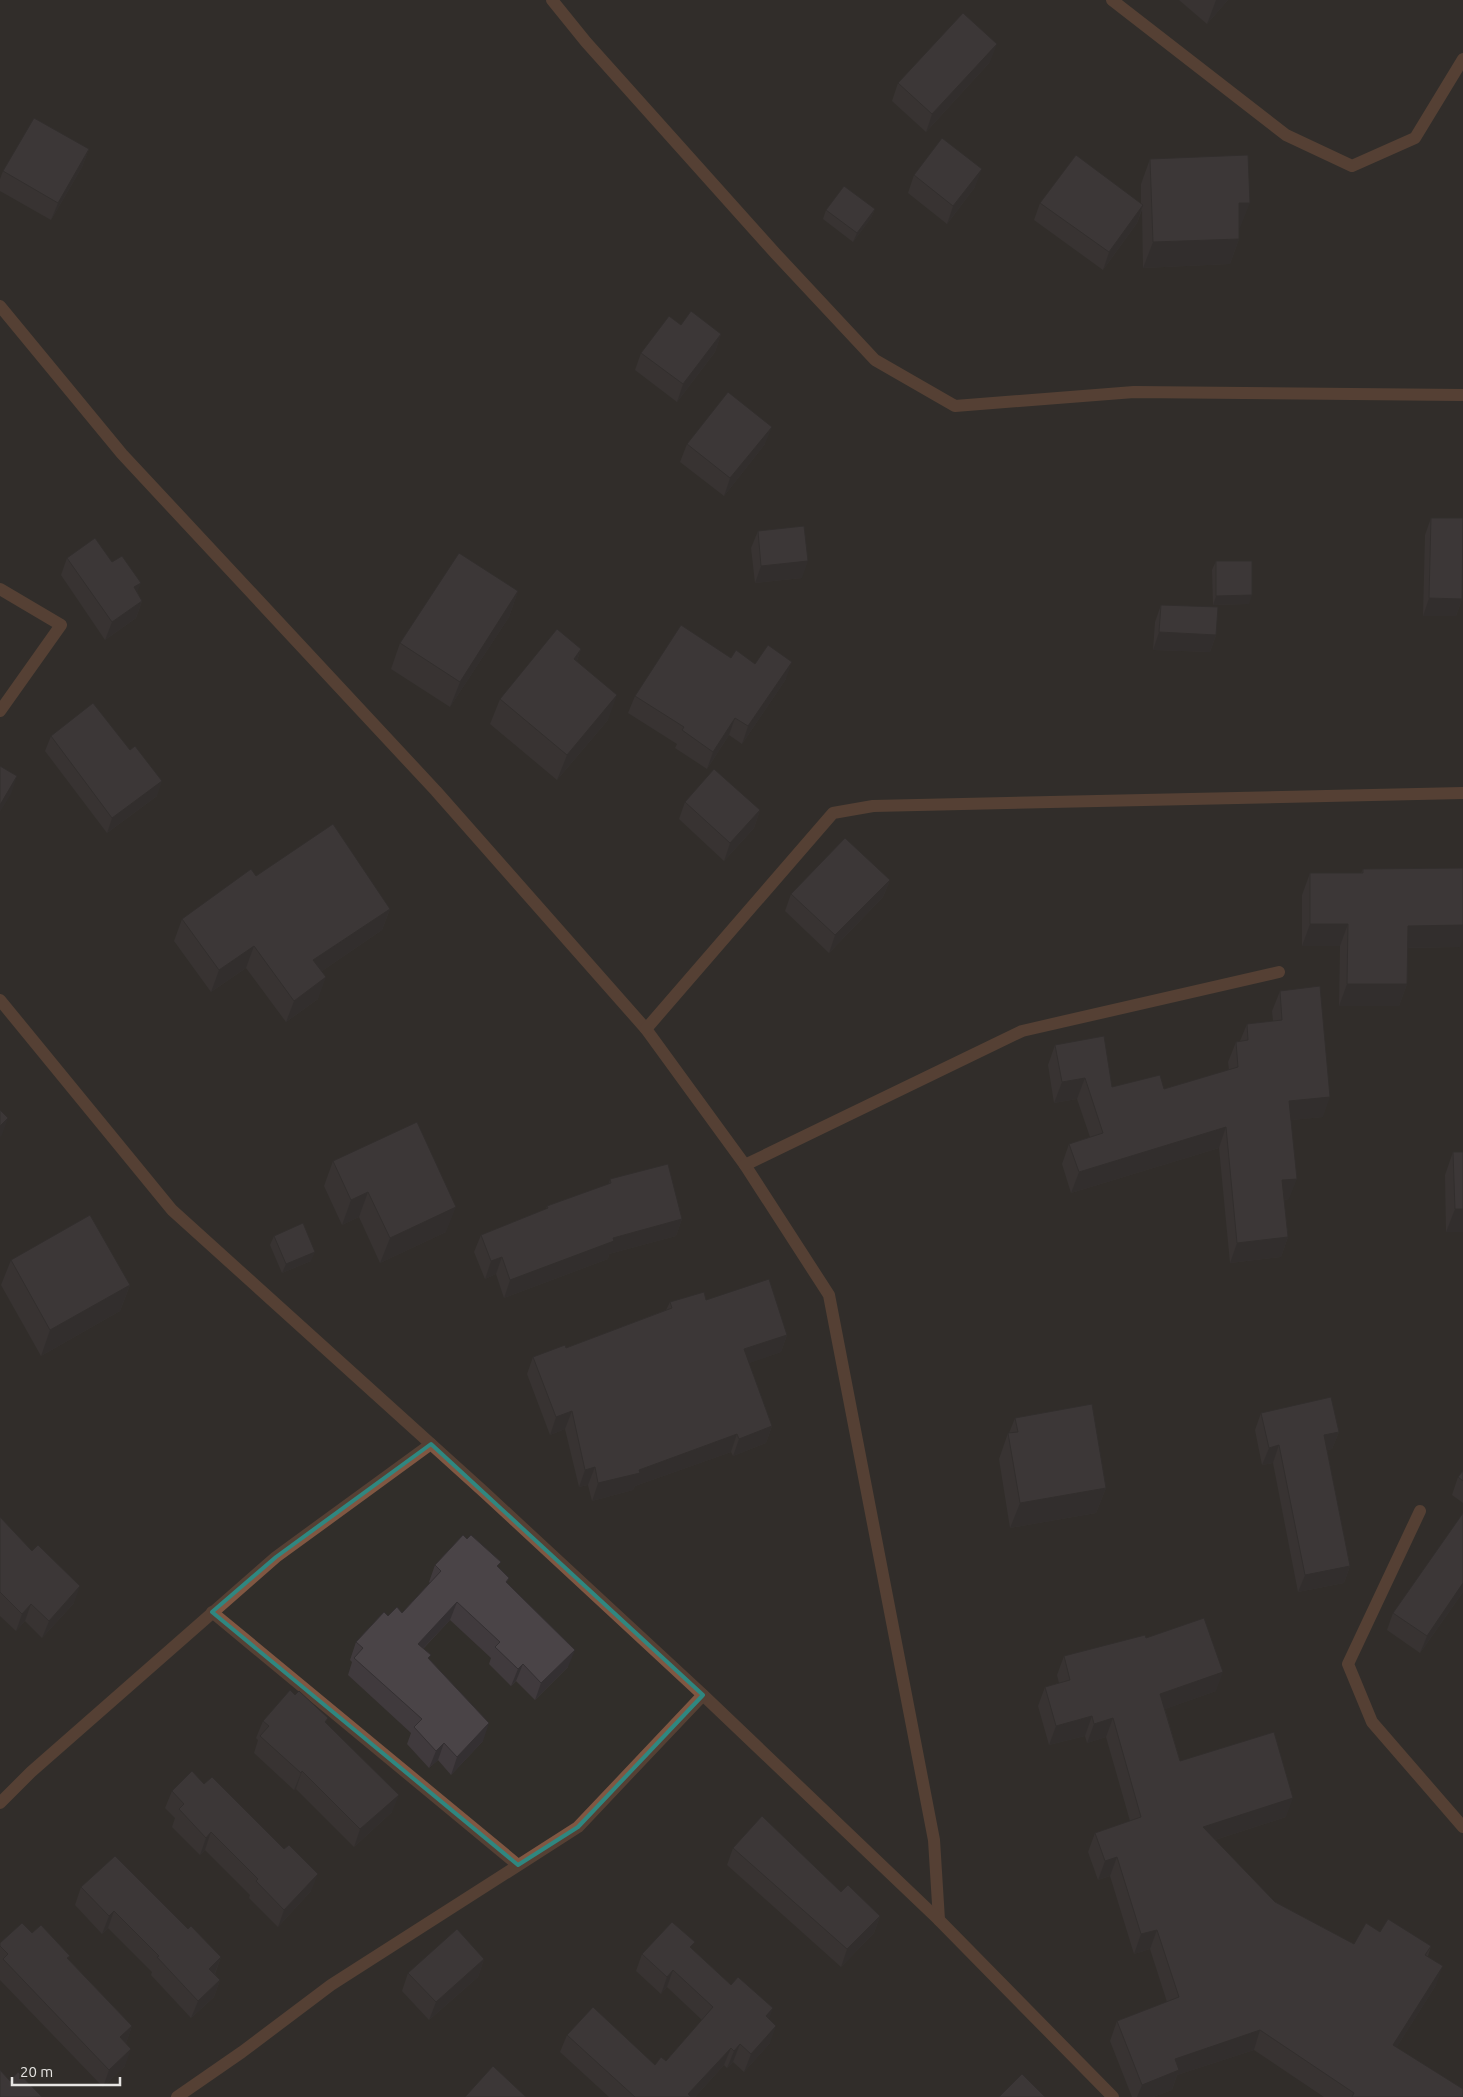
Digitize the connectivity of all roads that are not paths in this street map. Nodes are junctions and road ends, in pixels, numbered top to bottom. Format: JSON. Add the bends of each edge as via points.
{"nodes":[{"id":1,"x":552,"y":0,"type":"edge"},
{"id":2,"x":1112,"y":0,"type":"edge"},
{"id":3,"x":1463,"y":59,"type":"edge"},
{"id":4,"x":0,"y":306,"type":"edge"},
{"id":5,"x":1463,"y":395,"type":"edge"},
{"id":6,"x":0,"y":589,"type":"edge"},
{"id":7,"x":0,"y":711,"type":"edge"},
{"id":8,"x":1463,"y":793,"type":"edge"},
{"id":9,"x":1279,"y":972,"type":"dead end"},
{"id":10,"x":0,"y":1000,"type":"edge"},
{"id":11,"x":646,"y":1029,"type":"junction"},
{"id":12,"x":745,"y":1165,"type":"junction"},
{"id":13,"x":430,"y":1444,"type":"junction"},
{"id":14,"x":1420,"y":1511,"type":"dead end"},
{"id":15,"x":212,"y":1612,"type":"junction"},
{"id":16,"x":703,"y":1695,"type":"junction"},
{"id":17,"x":0,"y":1803,"type":"edge"},
{"id":18,"x":1463,"y":1827,"type":"edge"},
{"id":19,"x":518,"y":1865,"type":"junction"},
{"id":20,"x":939,"y":1920,"type":"junction"},
{"id":21,"x":177,"y":2097,"type":"edge"},
{"id":22,"x":1113,"y":2097,"type":"edge"}],
"edges":[{"from":1,"to":5,"type":"street","via":[[775,253],[875,360],[955,406],[1134,392]]},
{"from":2,"to":3,"type":"street","via":[[1286,135],[1352,166],[1415,138]]},
{"from":4,"to":11,"type":"street","via":[[122,454],[436,791]]},
{"from":6,"to":7,"type":"street","via":[[61,625]]},
{"from":8,"to":11,"type":"street","via":[[873,806],[833,813]]},
{"from":9,"to":12,"type":"street","via":[[1022,1031]]},
{"from":10,"to":13,"type":"street","via":[[172,1210]]},
{"from":11,"to":12,"type":"street"},
{"from":12,"to":20,"type":"street","via":[[829,1295],[934,1840]]},
{"from":13,"to":15,"type":"street","via":[[276,1557]]},
{"from":13,"to":16,"type":"street"},
{"from":14,"to":18,"type":"street","via":[[1348,1664],[1372,1722]]},
{"from":15,"to":17,"type":"street"},
{"from":15,"to":19,"type":"street"},
{"from":16,"to":19,"type":"street","via":[[578,1827]]},
{"from":16,"to":20,"type":"street"},
{"from":19,"to":21,"type":"street","via":[[330,1985]]},
{"from":20,"to":22,"type":"street"}]}
